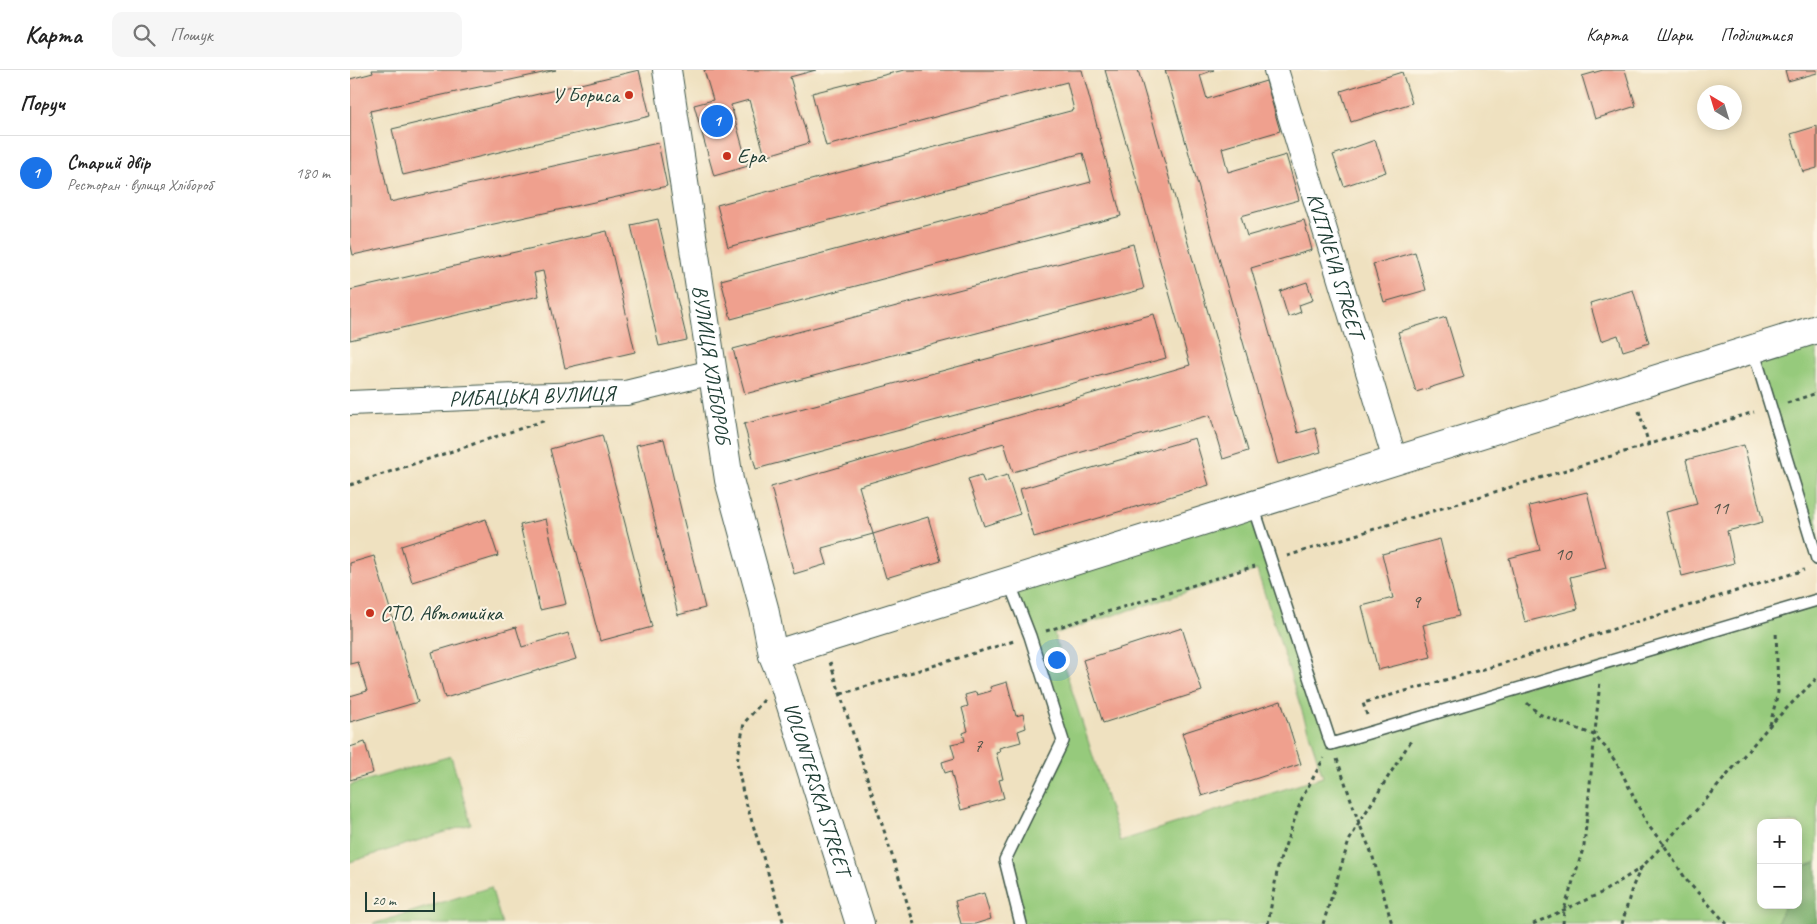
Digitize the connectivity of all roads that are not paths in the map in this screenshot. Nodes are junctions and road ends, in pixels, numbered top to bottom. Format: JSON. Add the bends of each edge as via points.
{"nodes":[{"id":1,"x":668,"y":70,"type":"edge"},
{"id":2,"x":1276,"y":70,"type":"edge"},
{"id":3,"x":1817,"y":329,"type":"edge"},
{"id":4,"x":1753,"y":349,"type":"junction"},
{"id":5,"x":712,"y":372,"type":"junction"},
{"id":6,"x":350,"y":403,"type":"edge"},
{"id":7,"x":1395,"y":460,"type":"junction"},
{"id":8,"x":1253,"y":506,"type":"junction"},
{"id":9,"x":1817,"y":559,"type":"edge"},
{"id":10,"x":1009,"y":582,"type":"junction"},
{"id":11,"x":1817,"y":600,"type":"edge"},
{"id":12,"x":778,"y":668,"type":"junction"},
{"id":13,"x":860,"y":924,"type":"edge"},
{"id":14,"x":1020,"y":924,"type":"edge"}],
"edges":[{"from":1,"to":5,"type":"street","name":"ВУЛИЦЯ ХЛІБОРОБ"},
{"from":2,"to":7,"type":"street","name":"KVITNEVA STREET"},
{"from":3,"to":4,"type":"street"},
{"from":4,"to":7,"type":"street"},
{"from":4,"to":9,"type":"lane"},
{"from":5,"to":6,"type":"street","name":"РИБАЦЬКА ВУЛИЦЯ","via":[[626,394]]},
{"from":5,"to":12,"type":"street","name":"ВУЛИЦЯ ХЛІБОРОБ","via":[[729,480]]},
{"from":7,"to":8,"type":"street"},
{"from":8,"to":10,"type":"street"},
{"from":8,"to":11,"type":"lane","via":[[1331,744]]},
{"from":10,"to":12,"type":"street","via":[[822,640]]},
{"from":10,"to":14,"type":"lane","via":[[1030,636],[1063,741],[1005,860]]},
{"from":12,"to":13,"type":"street","name":"VOLONTERSKA STREET"}]}
